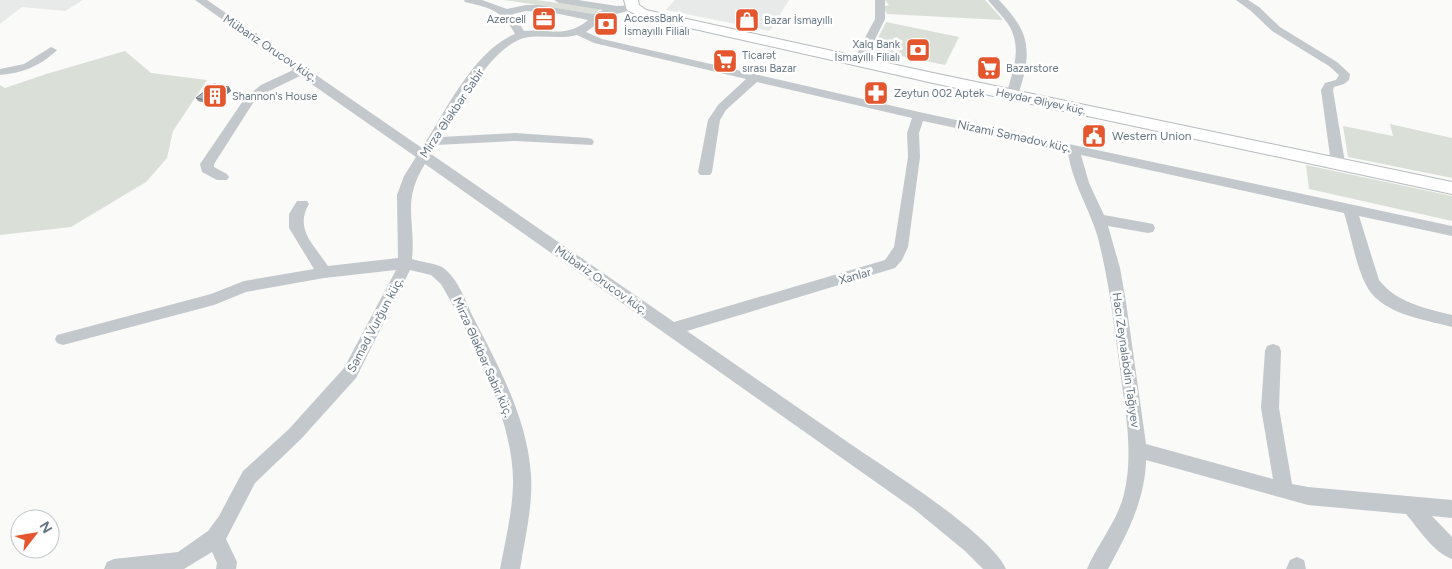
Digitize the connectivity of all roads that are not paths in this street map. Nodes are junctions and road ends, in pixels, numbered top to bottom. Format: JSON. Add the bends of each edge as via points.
{"nodes":[{"id":1,"x":200,"y":0,"type":"edge"},
{"id":2,"x":469,"y":0,"type":"edge"},
{"id":3,"x":559,"y":0,"type":"edge"},
{"id":4,"x":880,"y":0,"type":"edge"},
{"id":5,"x":993,"y":0,"type":"edge"},
{"id":6,"x":1241,"y":0,"type":"edge"},
{"id":7,"x":626,"y":6,"type":"edge"},
{"id":8,"x":507,"y":13,"type":"junction"},
{"id":9,"x":596,"y":18,"type":"junction"},
{"id":10,"x":578,"y":32,"type":"junction"},
{"id":11,"x":521,"y":36,"type":"junction"},
{"id":12,"x":51,"y":50,"type":"dead end"},
{"id":13,"x":858,"y":62,"type":"junction"},
{"id":14,"x":303,"y":70,"type":"junction"},
{"id":15,"x":0,"y":72,"type":"edge"},
{"id":16,"x":754,"y":78,"type":"junction"},
{"id":17,"x":1012,"y":95,"type":"junction"},
{"id":18,"x":919,"y":116,"type":"junction"},
{"id":19,"x":433,"y":141,"type":"junction"},
{"id":20,"x":588,"y":142,"type":"dead end"},
{"id":21,"x":1074,"y":150,"type":"junction"},
{"id":22,"x":423,"y":157,"type":"junction"},
{"id":23,"x":1338,"y":164,"type":"junction"},
{"id":24,"x":705,"y":172,"type":"dead end"},
{"id":25,"x":222,"y":177,"type":"dead end"},
{"id":26,"x":1452,"y":188,"type":"edge"},
{"id":27,"x":302,"y":204,"type":"dead end"},
{"id":28,"x":1350,"y":208,"type":"junction"},
{"id":29,"x":1099,"y":219,"type":"junction"},
{"id":30,"x":1148,"y":228,"type":"dead end"},
{"id":31,"x":1452,"y":230,"type":"edge"},
{"id":32,"x":406,"y":263,"type":"junction"},
{"id":33,"x":324,"y":272,"type":"junction"},
{"id":34,"x":1452,"y":321,"type":"edge"},
{"id":35,"x":672,"y":330,"type":"junction"},
{"id":36,"x":62,"y":339,"type":"dead end"},
{"id":37,"x":1272,"y":351,"type":"dead end"},
{"id":38,"x":1139,"y":450,"type":"junction"},
{"id":39,"x":1284,"y":491,"type":"junction"},
{"id":40,"x":1411,"y":504,"type":"junction"},
{"id":41,"x":1452,"y":509,"type":"edge"},
{"id":42,"x":215,"y":538,"type":"junction"},
{"id":43,"x":1452,"y":550,"type":"edge"},
{"id":44,"x":114,"y":569,"type":"edge"},
{"id":45,"x":226,"y":569,"type":"edge"},
{"id":46,"x":510,"y":569,"type":"edge"},
{"id":47,"x":996,"y":569,"type":"edge"},
{"id":48,"x":1097,"y":569,"type":"edge"}],
"edges":[{"from":1,"to":14,"type":"street","name":"Mübariz Orucov küç."},
{"from":2,"to":8,"type":"street","via":[[489,4]]},
{"from":3,"to":7,"type":"street"},
{"from":4,"to":13,"type":"street","via":[[880,19]]},
{"from":5,"to":17,"type":"street","via":[[1012,19],[1020,34],[1023,59]]},
{"from":6,"to":23,"type":"street","via":[[1276,29],[1344,74],[1345,78],[1329,85],[1327,90]]},
{"from":7,"to":9,"type":"street"},
{"from":7,"to":13,"type":"main road","name":"Heydər Əliyev küç.","via":[[641,13]]},
{"from":8,"to":9,"type":"street","via":[[527,7]]},
{"from":8,"to":11,"type":"street"},
{"from":9,"to":10,"type":"street"},
{"from":10,"to":11,"type":"street","name":"Mirzə Ələkbər Sabir"},
{"from":10,"to":16,"type":"street","name":"Nizami Səmədov küç.","via":[[598,41]]},
{"from":11,"to":19,"type":"street","name":"Mirzə Ələkbər Sabir","via":[[502,46],[478,72]]},
{"from":12,"to":15,"type":"street","via":[[31,66],[19,71]]},
{"from":13,"to":17,"type":"main road","name":"Heydər Əliyev küç."},
{"from":14,"to":22,"type":"street","name":"Mübariz Orucov küç."},
{"from":14,"to":25,"type":"street","via":[[265,88],[249,101],[207,164],[210,171]]},
{"from":16,"to":18,"type":"street","name":"Nizami Səmədov küç."},
{"from":16,"to":24,"type":"street","via":[[714,120]]},
{"from":17,"to":23,"type":"main road","name":"Heydər Əliyev küç."},
{"from":18,"to":21,"type":"street","name":"Nizami Səmədov küç."},
{"from":18,"to":35,"type":"street","name":"Xanlar","via":[[913,133],[914,157],[901,247],[890,264]]},
{"from":19,"to":20,"type":"street","via":[[515,137]]},
{"from":19,"to":22,"type":"street","name":"Mirzə Ələkbər Sabir"},
{"from":21,"to":28,"type":"street","name":"Nizami Səmədov küç."},
{"from":21,"to":29,"type":"street","name":"Hacı Zeynalabdin Tağıyev","via":[[1080,179]]},
{"from":22,"to":32,"type":"street","name":"Mirzə Ələkbər Sabir","via":[[408,181],[404,196]]},
{"from":22,"to":35,"type":"street","name":"Mübariz Orucov küç."},
{"from":23,"to":26,"type":"main road","name":"Heydər Əliyev küç."},
{"from":27,"to":33,"type":"street","via":[[296,214],[296,228]]},
{"from":28,"to":31,"type":"street","name":"Nizami Səmədov küç."},
{"from":28,"to":34,"type":"street","via":[[1377,290],[1388,300]]},
{"from":29,"to":30,"type":"street"},
{"from":29,"to":38,"type":"street","name":"Hacı Zeynalabdin Tağıyev","via":[[1122,320]]},
{"from":32,"to":33,"type":"street","name":"Səməd Vurğun küç."},
{"from":32,"to":42,"type":"street","name":"Səməd Vurğun küç.","via":[[350,372],[295,434],[249,477]]},
{"from":32,"to":46,"type":"street","name":"Mirzə Ələkbər Sabir küç.","via":[[436,271],[446,280],[510,412],[522,474],[521,502]]},
{"from":33,"to":36,"type":"street","name":"Səməd Vurğun küç.","via":[[244,287]]},
{"from":35,"to":47,"type":"street","name":"Mübariz Orucov küç.","via":[[921,502],[972,544]]},
{"from":37,"to":39,"type":"street","via":[[1270,408]]},
{"from":38,"to":39,"type":"street"},
{"from":38,"to":48,"type":"street","name":"Hacı Zeynalabdin Tağıyev","via":[[1127,513]]},
{"from":39,"to":40,"type":"street","via":[[1308,496]]},
{"from":40,"to":41,"type":"street"},
{"from":40,"to":43,"type":"street","via":[[1436,536]]},
{"from":42,"to":44,"type":"street","via":[[180,561]]},
{"from":42,"to":45,"type":"street","via":[[227,562]]}]}
